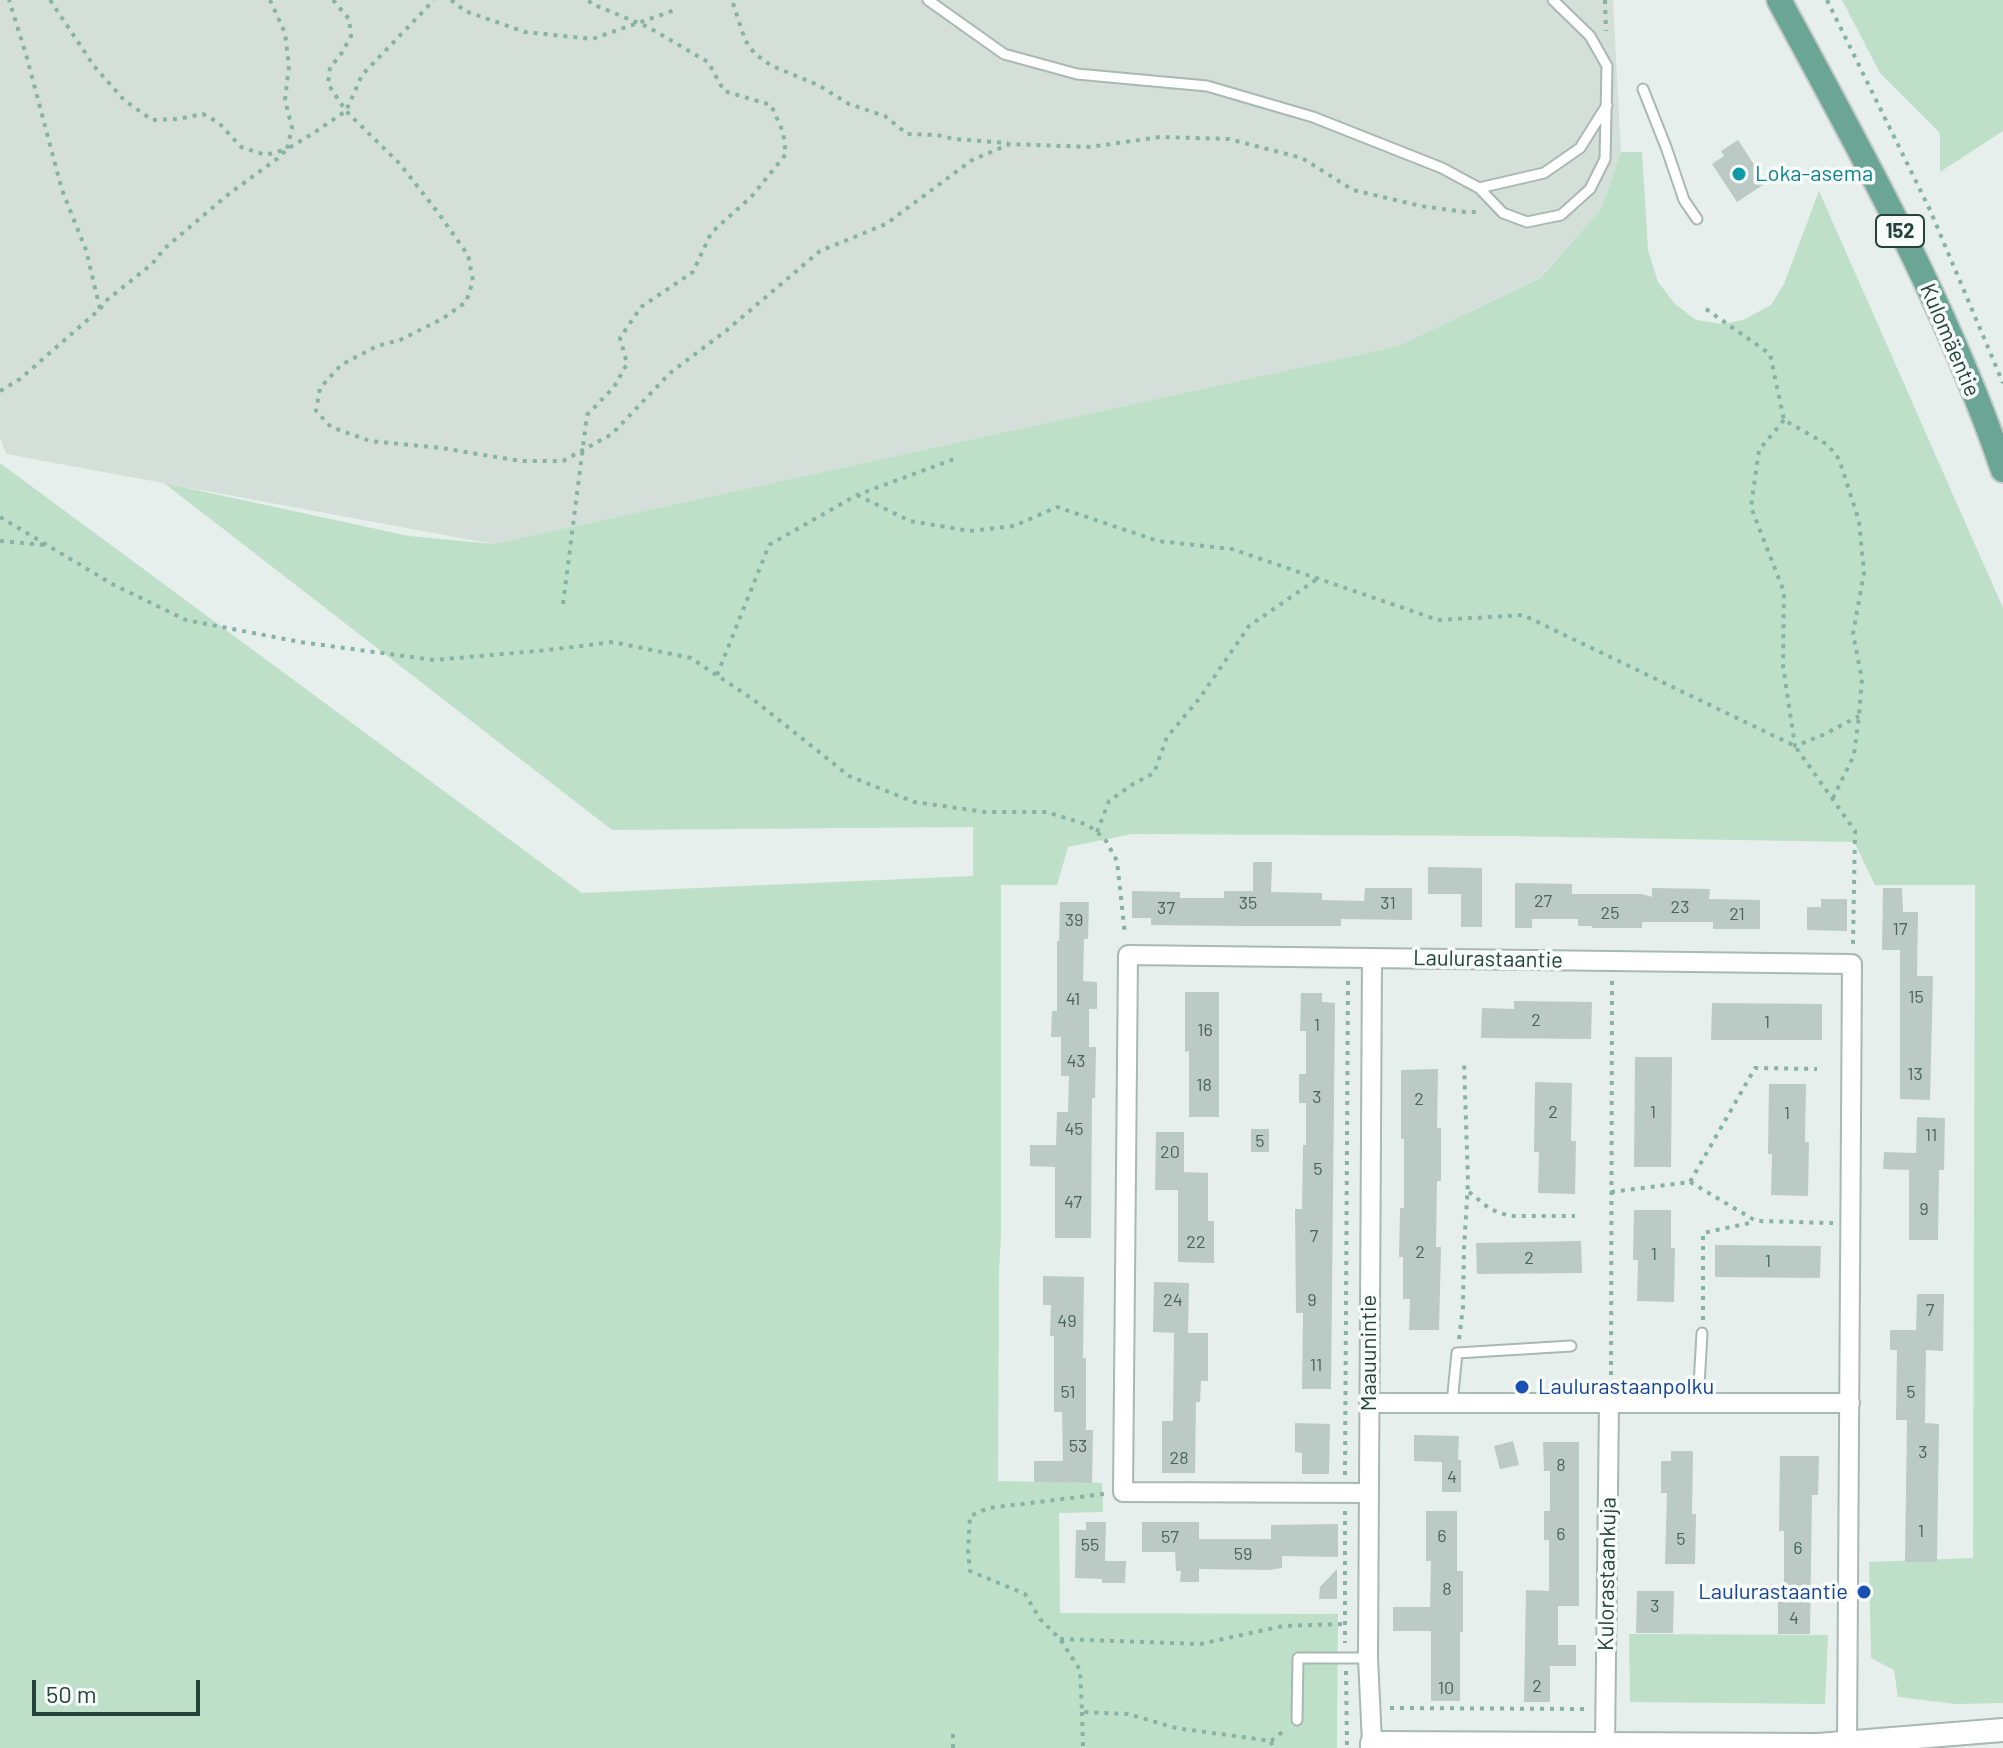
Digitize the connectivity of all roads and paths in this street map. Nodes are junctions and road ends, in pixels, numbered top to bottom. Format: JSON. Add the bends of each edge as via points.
{"nodes":[{"id":1,"x":9,"y":0,"type":"edge"},
{"id":2,"x":50,"y":0,"type":"edge"},
{"id":3,"x":270,"y":0,"type":"edge"},
{"id":4,"x":333,"y":0,"type":"edge"},
{"id":5,"x":434,"y":0,"type":"edge"},
{"id":6,"x":451,"y":0,"type":"edge"},
{"id":7,"x":588,"y":0,"type":"edge"},
{"id":8,"x":928,"y":0,"type":"edge"},
{"id":9,"x":1553,"y":0,"type":"edge"},
{"id":10,"x":1779,"y":0,"type":"edge"},
{"id":11,"x":1827,"y":0,"type":"edge"},
{"id":12,"x":733,"y":3,"type":"dead end"},
{"id":13,"x":678,"y":9,"type":"dead end"},
{"id":14,"x":638,"y":23,"type":"junction"},
{"id":15,"x":1643,"y":89,"type":"dead end"},
{"id":16,"x":1607,"y":105,"type":"junction"},
{"id":17,"x":346,"y":111,"type":"junction"},
{"id":18,"x":1010,"y":144,"type":"junction"},
{"id":19,"x":287,"y":149,"type":"junction"},
{"id":20,"x":1479,"y":188,"type":"junction"},
{"id":21,"x":1503,"y":213,"type":"junction"},
{"id":22,"x":1697,"y":219,"type":"dead end"},
{"id":23,"x":100,"y":309,"type":"junction"},
{"id":24,"x":1706,"y":309,"type":"dead end"},
{"id":25,"x":2003,"y":383,"type":"edge"},
{"id":26,"x":0,"y":391,"type":"edge"},
{"id":27,"x":1784,"y":420,"type":"junction"},
{"id":28,"x":582,"y":451,"type":"junction"},
{"id":29,"x":957,"y":458,"type":"dead end"},
{"id":30,"x":2003,"y":470,"type":"edge"},
{"id":31,"x":857,"y":495,"type":"junction"},
{"id":32,"x":0,"y":517,"type":"edge"},
{"id":33,"x":0,"y":541,"type":"edge"},
{"id":34,"x":48,"y":545,"type":"junction"},
{"id":35,"x":1318,"y":579,"type":"junction"},
{"id":36,"x":563,"y":604,"type":"dead end"},
{"id":37,"x":717,"y":675,"type":"junction"},
{"id":38,"x":1859,"y":716,"type":"junction"},
{"id":39,"x":1795,"y":746,"type":"junction"},
{"id":40,"x":1833,"y":798,"type":"junction"},
{"id":41,"x":1097,"y":832,"type":"junction"},
{"id":42,"x":1128,"y":955,"type":"junction"},
{"id":43,"x":1347,"y":957,"type":"junction"},
{"id":44,"x":1372,"y":958,"type":"junction"},
{"id":45,"x":1610,"y":960,"type":"junction"},
{"id":46,"x":1852,"y":964,"type":"junction"},
{"id":47,"x":1464,"y":1061,"type":"dead end"},
{"id":48,"x":1817,"y":1069,"type":"dead end"},
{"id":49,"x":1690,"y":1182,"type":"junction"},
{"id":50,"x":1468,"y":1191,"type":"junction"},
{"id":51,"x":1611,"y":1192,"type":"junction"},
{"id":52,"x":1575,"y":1216,"type":"dead end"},
{"id":53,"x":1756,"y":1221,"type":"junction"},
{"id":54,"x":1834,"y":1223,"type":"dead end"},
{"id":55,"x":1702,"y":1333,"type":"joint"},
{"id":56,"x":1571,"y":1346,"type":"dead end"},
{"id":57,"x":1457,"y":1353,"type":"junction"},
{"id":58,"x":1369,"y":1403,"type":"junction"},
{"id":59,"x":1452,"y":1403,"type":"junction"},
{"id":60,"x":1698,"y":1403,"type":"junction"},
{"id":61,"x":1850,"y":1403,"type":"junction"},
{"id":62,"x":1609,"y":1404,"type":"junction"},
{"id":63,"x":1123,"y":1492,"type":"junction"},
{"id":64,"x":1369,"y":1493,"type":"junction"},
{"id":65,"x":1345,"y":1494,"type":"junction"},
{"id":66,"x":1344,"y":1624,"type":"junction"},
{"id":67,"x":1060,"y":1639,"type":"junction"},
{"id":68,"x":1346,"y":1658,"type":"junction"},
{"id":69,"x":1368,"y":1658,"type":"junction"},
{"id":70,"x":1082,"y":1712,"type":"junction"},
{"id":71,"x":1297,"y":1720,"type":"dead end"},
{"id":72,"x":953,"y":1730,"type":"dead end"},
{"id":73,"x":2003,"y":1730,"type":"edge"},
{"id":74,"x":1947,"y":1742,"type":"edge"},
{"id":75,"x":1847,"y":1744,"type":"junction"},
{"id":76,"x":1372,"y":1745,"type":"edge"},
{"id":77,"x":1605,"y":1745,"type":"junction"},
{"id":78,"x":953,"y":1748,"type":"edge"},
{"id":79,"x":1083,"y":1748,"type":"edge"},
{"id":80,"x":1273,"y":1748,"type":"edge"},
{"id":81,"x":1347,"y":1748,"type":"edge"}],
"edges":[{"from":1,"to":23,"type":"path"},
{"from":2,"to":19,"type":"path","via":[[94,66],[124,100],[152,120],[203,114],[241,147],[266,155]]},
{"from":3,"to":19,"type":"path","via":[[285,33],[289,66],[285,100],[292,128]]},
{"from":4,"to":17,"type":"path","via":[[349,19],[351,36],[330,67],[328,84]]},
{"from":5,"to":17,"type":"path","via":[[362,75]]},
{"from":6,"to":14,"type":"path","via":[[465,11],[525,32],[592,39]]},
{"from":7,"to":14,"type":"path"},
{"from":8,"to":20,"type":"lane","via":[[1004,54],[1077,74],[1207,86],[1313,117]]},
{"from":9,"to":16,"type":"lane","via":[[1590,36],[1607,66]]},
{"from":10,"to":30,"type":"main road","name":"Kulomäentie","number":"152","via":[[1919,268],[1964,365]]},
{"from":11,"to":25,"type":"path","via":[[1930,210]]},
{"from":12,"to":18,"type":"path","via":[[745,40],[772,66],[885,116],[907,134]]},
{"from":13,"to":14,"type":"path"},
{"from":14,"to":28,"type":"path","via":[[708,62],[724,91],[771,105],[786,154],[752,196],[711,233],[693,272],[641,307],[620,338],[627,364],[587,415]]},
{"from":15,"to":22,"type":"lane","via":[[1684,200]]},
{"from":16,"to":20,"type":"lane","via":[[1580,148],[1544,173]]},
{"from":16,"to":21,"type":"lane","via":[[1605,159],[1590,189],[1561,215],[1527,222]]},
{"from":17,"to":19,"type":"path"},
{"from":17,"to":28,"type":"path","via":[[400,164],[439,214],[468,255],[473,281],[466,302],[442,319],[341,365],[320,388],[316,411],[331,427],[370,441],[521,461],[563,461]]},
{"from":18,"to":21,"type":"path","via":[[1090,147],[1160,137],[1229,139],[1302,158],[1353,190],[1436,208]]},
{"from":18,"to":28,"type":"path","via":[[972,160],[886,224],[820,251],[670,373],[612,434]]},
{"from":19,"to":23,"type":"path","via":[[208,210]]},
{"from":20,"to":21,"type":"lane"},
{"from":23,"to":26,"type":"path"},
{"from":24,"to":27,"type":"path","via":[[1770,354]]},
{"from":27,"to":38,"type":"path","via":[[1828,445],[1839,459],[1859,521],[1864,573],[1853,634],[1862,679]]},
{"from":27,"to":39,"type":"path","via":[[1759,450],[1751,507],[1784,592],[1783,666]]},
{"from":28,"to":36,"type":"path"},
{"from":29,"to":31,"type":"path"},
{"from":31,"to":35,"type":"path","via":[[910,521],[970,531],[1014,526],[1057,507],[1158,541],[1232,549]]},
{"from":31,"to":37,"type":"path","via":[[769,545]]},
{"from":32,"to":34,"type":"path"},
{"from":33,"to":34,"type":"path"},
{"from":34,"to":37,"type":"path","via":[[114,585],[186,620],[214,626],[434,660],[613,642],[691,658]]},
{"from":35,"to":39,"type":"path","via":[[1438,620],[1523,615]]},
{"from":35,"to":41,"type":"path","via":[[1249,626],[1167,737],[1154,773],[1109,801]]},
{"from":37,"to":41,"type":"path","via":[[849,776],[914,802],[985,812],[1047,812]]},
{"from":38,"to":39,"type":"path"},
{"from":38,"to":40,"type":"path","via":[[1854,755]]},
{"from":39,"to":40,"type":"path"},
{"from":40,"to":46,"type":"path","via":[[1855,831]]},
{"from":41,"to":42,"type":"path","via":[[1117,861]]},
{"from":42,"to":43,"type":"street","name":"Laulurastaantie"},
{"from":42,"to":63,"type":"street"},
{"from":43,"to":44,"type":"street","name":"Laulurastaantie"},
{"from":43,"to":65,"type":"path"},
{"from":44,"to":45,"type":"street","name":"Laulurastaantie"},
{"from":44,"to":58,"type":"street","name":"Maauunintie"},
{"from":45,"to":46,"type":"street","name":"Laulurastaantie"},
{"from":45,"to":51,"type":"path"},
{"from":46,"to":61,"type":"street"},
{"from":47,"to":50,"type":"path"},
{"from":48,"to":49,"type":"path","via":[[1755,1068]]},
{"from":49,"to":51,"type":"path"},
{"from":49,"to":53,"type":"path"},
{"from":50,"to":52,"type":"path","via":[[1509,1216]]},
{"from":50,"to":57,"type":"path"},
{"from":51,"to":62,"type":"path"},
{"from":53,"to":54,"type":"path"},
{"from":53,"to":55,"type":"path","via":[[1703,1233]]},
{"from":55,"to":60,"type":"lane"},
{"from":56,"to":57,"type":"lane"},
{"from":57,"to":59,"type":"lane"},
{"from":58,"to":59,"type":"street"},
{"from":58,"to":64,"type":"street","name":"Maauunintie"},
{"from":59,"to":62,"type":"street"},
{"from":60,"to":61,"type":"street"},
{"from":60,"to":62,"type":"street"},
{"from":61,"to":75,"type":"street"},
{"from":62,"to":77,"type":"street","name":"Kulorastaankuja"},
{"from":63,"to":65,"type":"street"},
{"from":63,"to":67,"type":"path","via":[[989,1508],[970,1516],[970,1571],[1025,1594]]},
{"from":64,"to":65,"type":"street"},
{"from":64,"to":69,"type":"street","name":"Maauunintie"},
{"from":65,"to":66,"type":"path"},
{"from":66,"to":67,"type":"path","via":[[1283,1626],[1200,1644]]},
{"from":66,"to":68,"type":"path"},
{"from":67,"to":70,"type":"path","via":[[1080,1670]]},
{"from":68,"to":69,"type":"lane"},
{"from":68,"to":71,"type":"lane","via":[[1298,1658]]},
{"from":68,"to":81,"type":"path"},
{"from":69,"to":76,"type":"street","name":"Maauunintie"},
{"from":70,"to":79,"type":"path"},
{"from":70,"to":80,"type":"path","via":[[1128,1714],[1176,1728],[1271,1741]]},
{"from":72,"to":78,"type":"path"},
{"from":73,"to":74,"type":"street"},
{"from":74,"to":75,"type":"street"},
{"from":75,"to":77,"type":"street"},
{"from":76,"to":77,"type":"street"}]}
